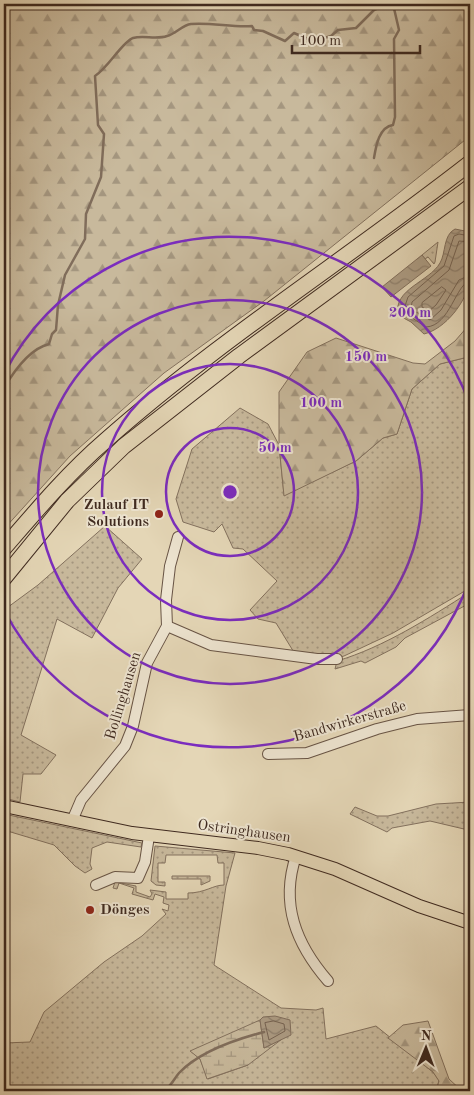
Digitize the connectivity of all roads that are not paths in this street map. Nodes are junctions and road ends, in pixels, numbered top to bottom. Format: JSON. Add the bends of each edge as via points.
{"nodes":[{"id":1,"x":470,"y":163,"type":"edge"},
{"id":2,"x":470,"y":187,"type":"edge"},
{"id":3,"x":178,"y":537,"type":"dead end"},
{"id":4,"x":4,"y":548,"type":"edge"},
{"id":5,"x":4,"y":578,"type":"edge"},
{"id":6,"x":167,"y":626,"type":"junction"},
{"id":7,"x":336,"y":659,"type":"dead end"},
{"id":8,"x":470,"y":715,"type":"edge"},
{"id":9,"x":268,"y":754,"type":"dead end"},
{"id":10,"x":4,"y":806,"type":"edge"},
{"id":11,"x":72,"y":821,"type":"junction"},
{"id":12,"x":149,"y":836,"type":"junction"},
{"id":13,"x":296,"y":856,"type":"junction"},
{"id":14,"x":96,"y":885,"type":"dead end"},
{"id":15,"x":470,"y":923,"type":"edge"},
{"id":16,"x":328,"y":981,"type":"dead end"}],
"edges":[{"from":1,"to":4,"type":"highway","via":[[141,410],[71,473]]},
{"from":2,"to":5,"type":"highway","via":[[239,356],[124,446],[67,501]]},
{"from":3,"to":6,"type":"street","via":[[170,566]]},
{"from":6,"to":7,"type":"street","via":[[211,645]]},
{"from":6,"to":11,"type":"street","name":"Bollinghausen","via":[[146,663],[133,726],[125,746],[81,800]]},
{"from":8,"to":9,"type":"street","name":"Bandwirkerstraße","via":[[417,719],[307,753]]},
{"from":10,"to":11,"type":"main road","name":"Ostringhausen"},
{"from":11,"to":12,"type":"main road","name":"Ostringhausen"},
{"from":12,"to":13,"type":"main road","name":"Ostringhausen","via":[[258,848]]},
{"from":12,"to":14,"type":"street","via":[[145,862],[138,878],[115,877]]},
{"from":13,"to":15,"type":"main road","name":"Ostringhausen"},
{"from":13,"to":16,"type":"street","via":[[290,887],[291,913],[303,948]]}]}
